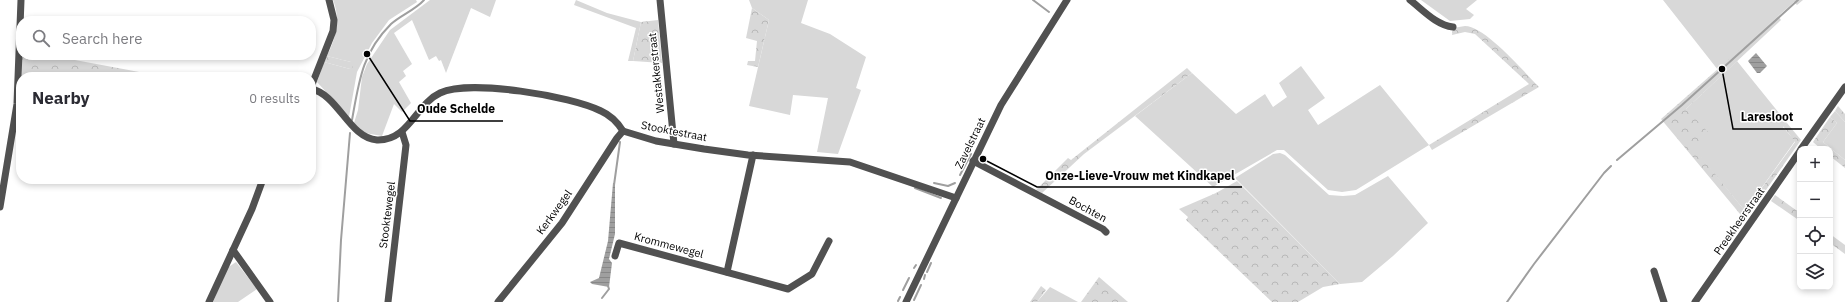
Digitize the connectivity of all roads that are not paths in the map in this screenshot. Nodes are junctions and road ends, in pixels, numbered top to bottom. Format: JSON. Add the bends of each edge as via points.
{"nodes":[{"id":1,"x":21,"y":0,"type":"edge"},
{"id":2,"x":329,"y":0,"type":"edge"},
{"id":3,"x":660,"y":0,"type":"edge"},
{"id":4,"x":1067,"y":0,"type":"edge"},
{"id":5,"x":1410,"y":0,"type":"edge"},
{"id":6,"x":20,"y":16,"type":"edge"},
{"id":7,"x":1453,"y":26,"type":"dead end"},
{"id":8,"x":19,"y":60,"type":"edge"},
{"id":9,"x":18,"y":72,"type":"edge"},
{"id":10,"x":316,"y":75,"type":"edge"},
{"id":11,"x":1845,"y":87,"type":"edge"},
{"id":12,"x":316,"y":90,"type":"edge"},
{"id":13,"x":16,"y":110,"type":"edge"},
{"id":14,"x":623,"y":131,"type":"junction"},
{"id":15,"x":402,"y":132,"type":"junction"},
{"id":16,"x":674,"y":144,"type":"junction"},
{"id":17,"x":1804,"y":146,"type":"edge"},
{"id":18,"x":753,"y":155,"type":"junction"},
{"id":19,"x":1797,"y":156,"type":"edge"},
{"id":20,"x":973,"y":161,"type":"junction"},
{"id":21,"x":261,"y":184,"type":"edge"},
{"id":22,"x":956,"y":198,"type":"junction"},
{"id":23,"x":0,"y":207,"type":"edge"},
{"id":24,"x":1106,"y":232,"type":"dead end"},
{"id":25,"x":829,"y":241,"type":"dead end"},
{"id":26,"x":233,"y":250,"type":"junction"},
{"id":27,"x":615,"y":256,"type":"dead end"},
{"id":28,"x":1654,"y":271,"type":"dead end"},
{"id":29,"x":727,"y":272,"type":"junction"},
{"id":30,"x":209,"y":302,"type":"edge"},
{"id":31,"x":270,"y":302,"type":"edge"},
{"id":32,"x":388,"y":302,"type":"edge"},
{"id":33,"x":498,"y":302,"type":"edge"},
{"id":34,"x":906,"y":302,"type":"edge"},
{"id":35,"x":1664,"y":302,"type":"edge"},
{"id":36,"x":1695,"y":302,"type":"edge"}],
"edges":[{"from":1,"to":6,"type":"street"},
{"from":2,"to":10,"type":"street","name":"Stooktestraat","via":[[334,20],[333,31]]},
{"from":3,"to":16,"type":"street","name":"Westakkerstraat"},
{"from":4,"to":20,"type":"street","name":"Zavelstraat","via":[[1001,105]]},
{"from":5,"to":7,"type":"street","via":[[1445,26]]},
{"from":8,"to":9,"type":"street"},
{"from":11,"to":17,"type":"street","name":"Preekheerstraat"},
{"from":12,"to":15,"type":"street","name":"Stooktestraat","via":[[322,93],[366,137],[377,140],[392,138]]},
{"from":13,"to":23,"type":"street"},
{"from":14,"to":15,"type":"street","name":"Stooktestraat","via":[[619,124],[590,106],[526,91],[492,88],[442,92],[432,97]]},
{"from":14,"to":16,"type":"street","name":"Stooktestraat"},
{"from":14,"to":33,"type":"street","name":"Kerkwegel","via":[[562,222]]},
{"from":15,"to":32,"type":"street","name":"Stooktewegel","via":[[406,145]]},
{"from":16,"to":18,"type":"street","name":"Stooktestraat"},
{"from":18,"to":22,"type":"street","name":"Stooktestraat","via":[[850,162]]},
{"from":18,"to":29,"type":"street"},
{"from":19,"to":36,"type":"street","name":"Preekheerstraat"},
{"from":20,"to":22,"type":"street","name":"Zavelstraat"},
{"from":20,"to":24,"type":"street","name":"Bochten"},
{"from":21,"to":26,"type":"street"},
{"from":22,"to":34,"type":"street","name":"Zavelstraat"},
{"from":25,"to":29,"type":"street","name":"Krommewegel","via":[[812,274],[788,289]]},
{"from":26,"to":30,"type":"street"},
{"from":26,"to":31,"type":"street"},
{"from":27,"to":29,"type":"street","name":"Krommewegel","via":[[619,243]]},
{"from":28,"to":35,"type":"street"}]}
